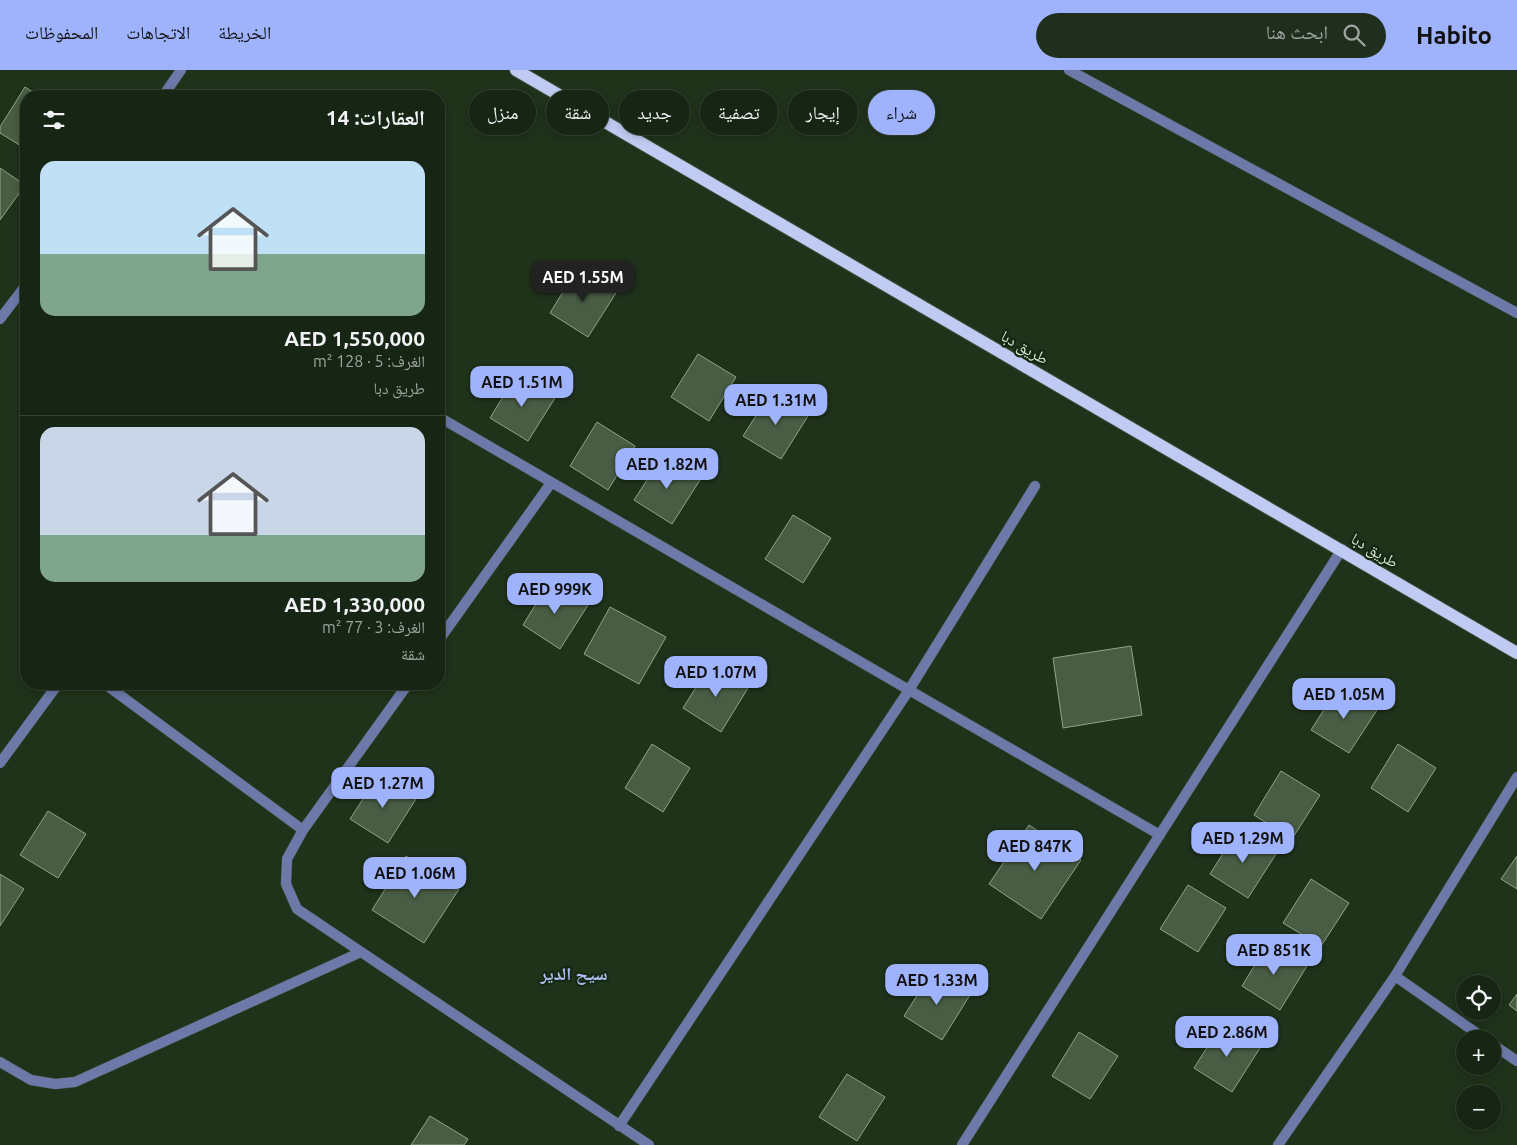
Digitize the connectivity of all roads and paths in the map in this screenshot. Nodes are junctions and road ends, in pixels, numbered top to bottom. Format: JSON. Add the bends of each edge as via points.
{"nodes":[{"id":1,"x":181,"y":70,"type":"edge"},
{"id":2,"x":516,"y":70,"type":"edge"},
{"id":3,"x":1069,"y":70,"type":"edge"},
{"id":4,"x":167,"y":90,"type":"edge"},
{"id":5,"x":20,"y":293,"type":"edge"},
{"id":6,"x":1517,"y":313,"type":"edge"},
{"id":7,"x":0,"y":319,"type":"edge"},
{"id":8,"x":445,"y":421,"type":"edge"},
{"id":9,"x":551,"y":483,"type":"junction"},
{"id":10,"x":1035,"y":486,"type":"dead end"},
{"id":11,"x":1342,"y":549,"type":"junction"},
{"id":12,"x":445,"y":632,"type":"edge"},
{"id":13,"x":1517,"y":653,"type":"edge"},
{"id":14,"x":54,"y":690,"type":"edge"},
{"id":15,"x":113,"y":690,"type":"edge"},
{"id":16,"x":404,"y":690,"type":"edge"},
{"id":17,"x":909,"y":690,"type":"junction"},
{"id":18,"x":0,"y":763,"type":"edge"},
{"id":19,"x":1517,"y":777,"type":"edge"},
{"id":20,"x":303,"y":830,"type":"junction"},
{"id":21,"x":1160,"y":835,"type":"junction"},
{"id":22,"x":361,"y":952,"type":"junction"},
{"id":23,"x":1395,"y":976,"type":"junction"},
{"id":24,"x":1472,"y":1030,"type":"edge"},
{"id":25,"x":1501,"y":1050,"type":"edge"},
{"id":26,"x":1517,"y":1061,"type":"edge"},
{"id":27,"x":0,"y":1062,"type":"edge"},
{"id":28,"x":619,"y":1126,"type":"junction"},
{"id":29,"x":650,"y":1145,"type":"edge"},
{"id":30,"x":962,"y":1145,"type":"edge"},
{"id":31,"x":1278,"y":1145,"type":"edge"}],
"edges":[{"from":1,"to":4,"type":"street"},
{"from":2,"to":11,"type":"main road","name":"طريق دبا"},
{"from":3,"to":6,"type":"street"},
{"from":5,"to":7,"type":"street"},
{"from":8,"to":9,"type":"street"},
{"from":9,"to":12,"type":"street"},
{"from":9,"to":17,"type":"street"},
{"from":10,"to":17,"type":"street"},
{"from":11,"to":13,"type":"main road","name":"طريق دبا"},
{"from":11,"to":21,"type":"street"},
{"from":14,"to":18,"type":"street"},
{"from":15,"to":20,"type":"street"},
{"from":16,"to":20,"type":"street"},
{"from":17,"to":21,"type":"street"},
{"from":17,"to":28,"type":"street"},
{"from":19,"to":23,"type":"street"},
{"from":20,"to":22,"type":"street","via":[[287,859],[286,884],[297,909]]},
{"from":21,"to":30,"type":"street"},
{"from":22,"to":27,"type":"street","via":[[75,1082],[55,1084],[30,1080]]},
{"from":22,"to":28,"type":"street"},
{"from":23,"to":24,"type":"street"},
{"from":23,"to":31,"type":"street"},
{"from":25,"to":26,"type":"street"},
{"from":28,"to":29,"type":"street"}]}
